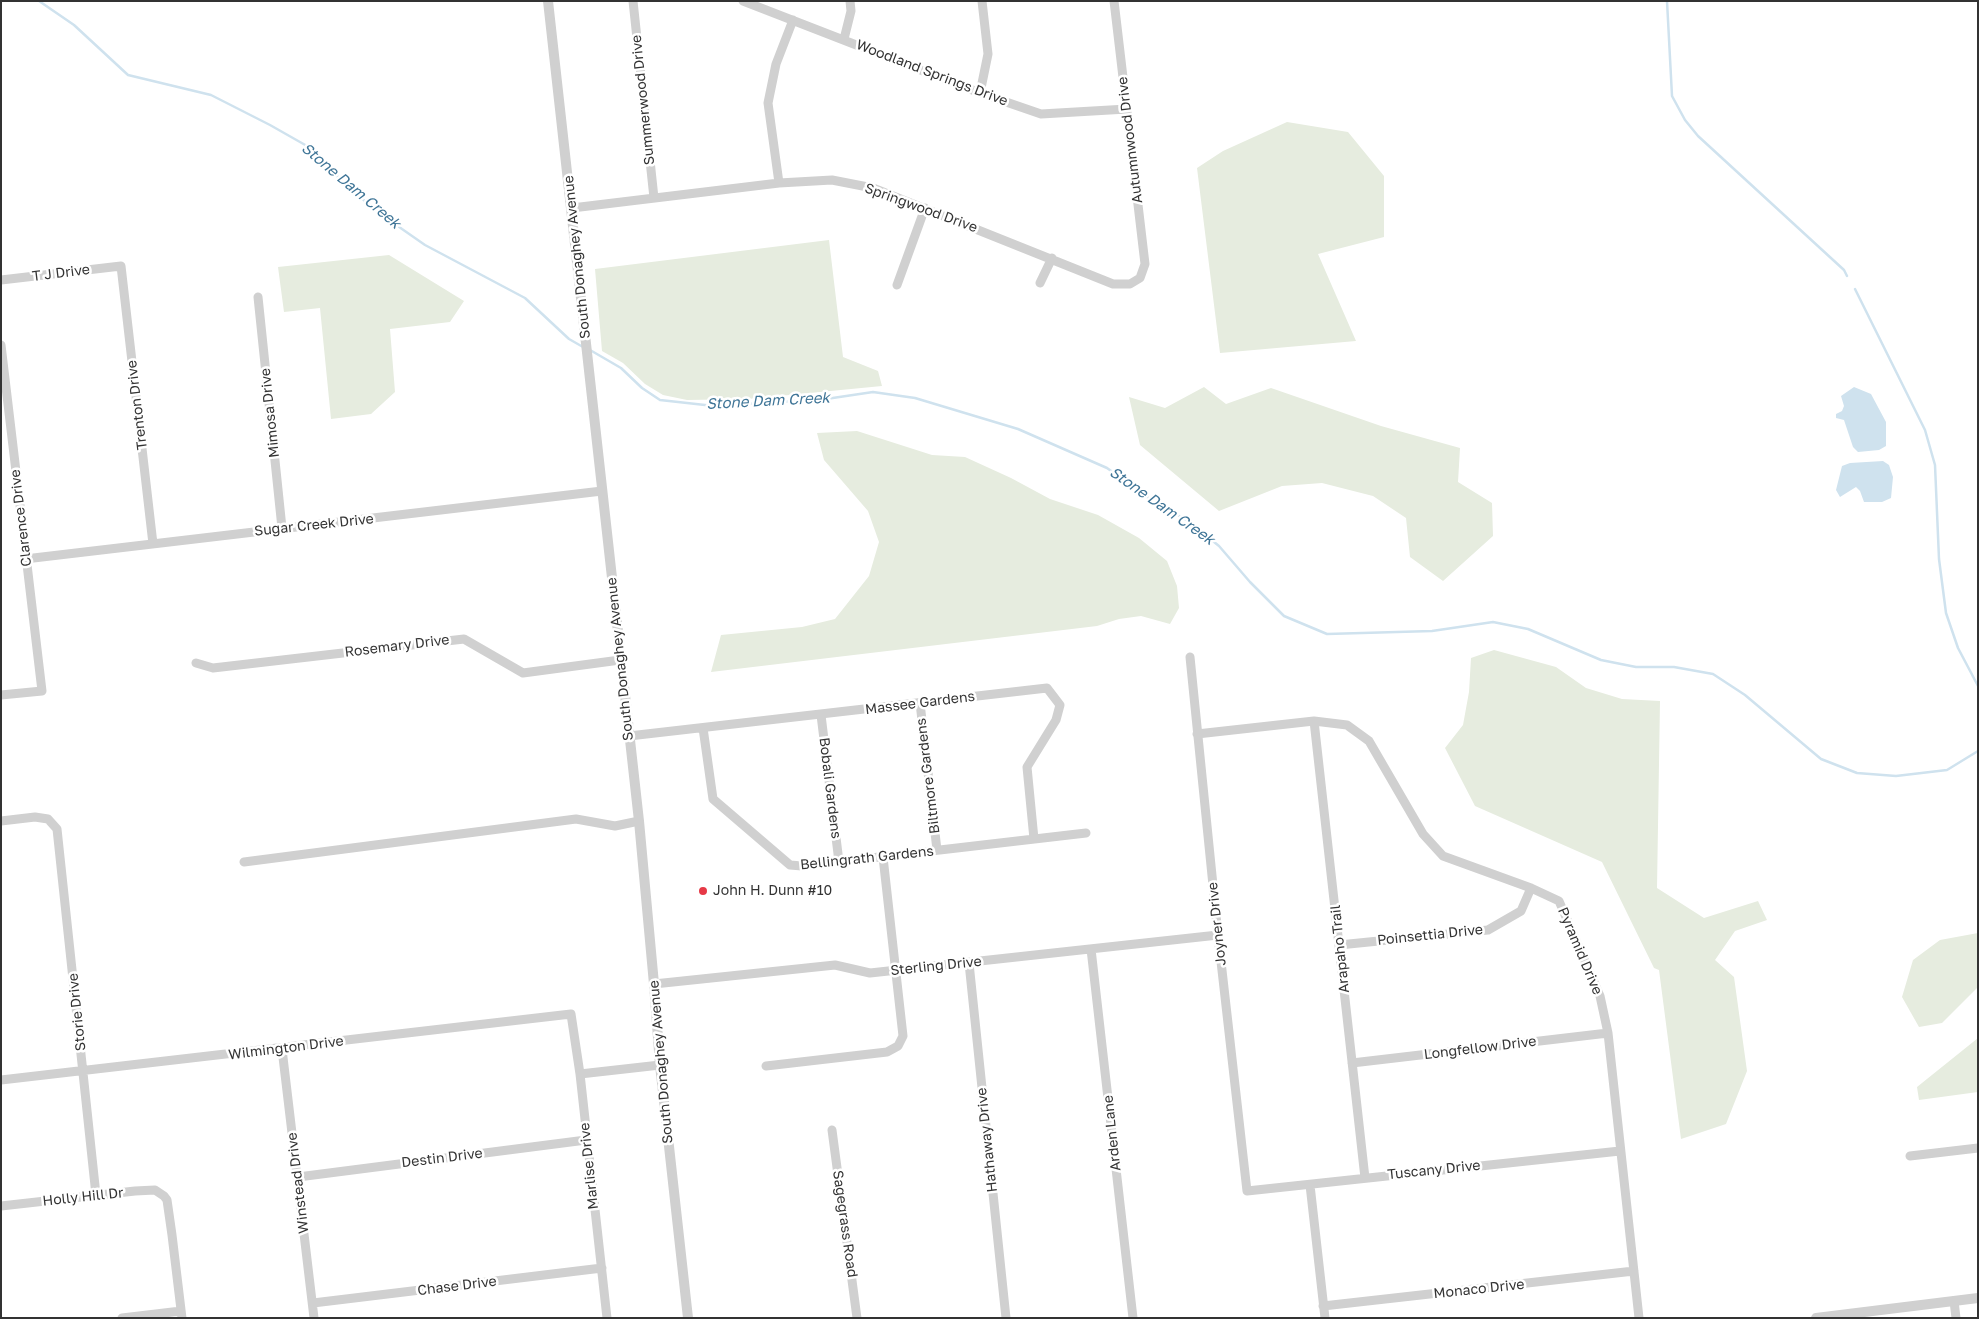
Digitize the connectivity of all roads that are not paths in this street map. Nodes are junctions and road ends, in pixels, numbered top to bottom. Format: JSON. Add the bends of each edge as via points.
{"nodes":[{"id":1,"x":548,"y":1,"type":"edge"},
{"id":2,"x":633,"y":1,"type":"edge"},
{"id":3,"x":743,"y":1,"type":"edge"},
{"id":4,"x":850,"y":1,"type":"edge"},
{"id":5,"x":982,"y":1,"type":"edge"},
{"id":6,"x":1114,"y":1,"type":"edge"},
{"id":7,"x":793,"y":20,"type":"junction"},
{"id":8,"x":844,"y":39,"type":"junction"},
{"id":9,"x":980,"y":93,"type":"junction"},
{"id":10,"x":1127,"y":109,"type":"junction"},
{"id":11,"x":779,"y":183,"type":"junction"},
{"id":12,"x":654,"y":198,"type":"junction"},
{"id":13,"x":572,"y":208,"type":"junction"},
{"id":14,"x":925,"y":208,"type":"junction"},
{"id":15,"x":1052,"y":258,"type":"junction"},
{"id":16,"x":121,"y":266,"type":"joint"},
{"id":17,"x":1140,"y":278,"type":"joint"},
{"id":18,"x":1,"y":280,"type":"edge"},
{"id":19,"x":1040,"y":284,"type":"dead end"},
{"id":20,"x":897,"y":285,"type":"dead end"},
{"id":21,"x":258,"y":298,"type":"dead end"},
{"id":22,"x":1,"y":345,"type":"edge"},
{"id":23,"x":602,"y":491,"type":"junction"},
{"id":24,"x":282,"y":528,"type":"junction"},
{"id":25,"x":153,"y":544,"type":"junction"},
{"id":26,"x":26,"y":559,"type":"junction"},
{"id":27,"x":1190,"y":657,"type":"dead end"},
{"id":28,"x":620,"y":660,"type":"junction"},
{"id":29,"x":196,"y":663,"type":"dead end"},
{"id":30,"x":1,"y":695,"type":"edge"},
{"id":31,"x":920,"y":703,"type":"junction"},
{"id":32,"x":821,"y":714,"type":"junction"},
{"id":33,"x":1314,"y":721,"type":"junction"},
{"id":34,"x":703,"y":728,"type":"junction"},
{"id":35,"x":1198,"y":734,"type":"junction"},
{"id":36,"x":629,"y":736,"type":"junction"},
{"id":37,"x":1,"y":821,"type":"edge"},
{"id":38,"x":639,"y":822,"type":"junction"},
{"id":39,"x":1086,"y":833,"type":"dead end"},
{"id":40,"x":1034,"y":839,"type":"junction"},
{"id":41,"x":937,"y":850,"type":"junction"},
{"id":42,"x":883,"y":857,"type":"junction"},
{"id":43,"x":244,"y":862,"type":"dead end"},
{"id":44,"x":839,"y":862,"type":"junction"},
{"id":45,"x":1531,"y":888,"type":"junction"},
{"id":46,"x":1218,"y":935,"type":"junction"},
{"id":47,"x":1339,"y":944,"type":"junction"},
{"id":48,"x":1091,"y":949,"type":"junction"},
{"id":49,"x":968,"y":963,"type":"junction"},
{"id":50,"x":896,"y":970,"type":"junction"},
{"id":51,"x":654,"y":984,"type":"junction"},
{"id":52,"x":571,"y":1014,"type":"joint"},
{"id":53,"x":1608,"y":1033,"type":"junction"},
{"id":54,"x":282,"y":1049,"type":"junction"},
{"id":55,"x":1352,"y":1063,"type":"junction"},
{"id":56,"x":660,"y":1066,"type":"junction"},
{"id":57,"x":766,"y":1066,"type":"dead end"},
{"id":58,"x":83,"y":1071,"type":"junction"},
{"id":59,"x":580,"y":1074,"type":"junction"},
{"id":60,"x":1,"y":1080,"type":"edge"},
{"id":61,"x":832,"y":1130,"type":"dead end"},
{"id":62,"x":586,"y":1140,"type":"junction"},
{"id":63,"x":1978,"y":1148,"type":"edge"},
{"id":64,"x":1620,"y":1150,"type":"junction"},
{"id":65,"x":1910,"y":1156,"type":"dead end"},
{"id":66,"x":298,"y":1177,"type":"junction"},
{"id":67,"x":1365,"y":1178,"type":"junction"},
{"id":68,"x":1310,"y":1185,"type":"junction"},
{"id":69,"x":1247,"y":1191,"type":"joint"},
{"id":70,"x":96,"y":1195,"type":"junction"},
{"id":71,"x":1,"y":1206,"type":"edge"},
{"id":72,"x":602,"y":1268,"type":"junction"},
{"id":73,"x":1634,"y":1271,"type":"junction"},
{"id":74,"x":1978,"y":1298,"type":"edge"},
{"id":75,"x":1954,"y":1301,"type":"junction"},
{"id":76,"x":313,"y":1303,"type":"junction"},
{"id":77,"x":1324,"y":1306,"type":"junction"},
{"id":78,"x":181,"y":1314,"type":"edge"},
{"id":79,"x":122,"y":1318,"type":"edge"},
{"id":80,"x":314,"y":1318,"type":"edge"},
{"id":81,"x":607,"y":1318,"type":"edge"},
{"id":82,"x":688,"y":1318,"type":"edge"},
{"id":83,"x":857,"y":1318,"type":"edge"},
{"id":84,"x":1006,"y":1318,"type":"edge"},
{"id":85,"x":1133,"y":1318,"type":"edge"},
{"id":86,"x":1325,"y":1318,"type":"edge"},
{"id":87,"x":1639,"y":1318,"type":"edge"},
{"id":88,"x":1816,"y":1318,"type":"edge"},
{"id":89,"x":1956,"y":1318,"type":"edge"}],
"edges":[{"from":1,"to":13,"type":"street","name":"South Donaghey Avenue"},
{"from":2,"to":12,"type":"street","name":"Summerwood Drive"},
{"from":3,"to":7,"type":"street","name":"Woodland Springs Drive"},
{"from":4,"to":8,"type":"street","via":[[851,11]]},
{"from":5,"to":9,"type":"street","via":[[988,54]]},
{"from":6,"to":10,"type":"street","name":"Autumnwood Drive"},
{"from":7,"to":8,"type":"street","name":"Woodland Springs Drive"},
{"from":7,"to":11,"type":"street","via":[[776,64],[768,102]]},
{"from":8,"to":9,"type":"street","name":"Woodland Springs Drive"},
{"from":9,"to":10,"type":"street","name":"Woodland Springs Drive","via":[[1041,114]]},
{"from":10,"to":17,"type":"street","name":"Autumnwood Drive","via":[[1145,264]]},
{"from":11,"to":12,"type":"street","name":"Springwood Drive"},
{"from":11,"to":14,"type":"street","name":"Springwood Drive","via":[[832,180],[873,188]]},
{"from":12,"to":13,"type":"street","name":"Springwood Drive"},
{"from":13,"to":23,"type":"street","name":"South Donaghey Avenue"},
{"from":14,"to":15,"type":"street","name":"Springwood Drive"},
{"from":14,"to":20,"type":"street"},
{"from":15,"to":17,"type":"street","name":"Springwood Drive","via":[[1113,284],[1130,284]]},
{"from":15,"to":19,"type":"street"},
{"from":16,"to":18,"type":"street","name":"T J Drive"},
{"from":16,"to":25,"type":"street","name":"Trenton Drive"},
{"from":21,"to":24,"type":"street","name":"Mimosa Drive"},
{"from":22,"to":26,"type":"street","name":"Clarence Drive"},
{"from":23,"to":24,"type":"street","name":"Sugar Creek Drive"},
{"from":23,"to":28,"type":"street","name":"South Donaghey Avenue"},
{"from":24,"to":25,"type":"street","name":"Sugar Creek Drive"},
{"from":25,"to":26,"type":"street","name":"Sugar Creek Drive"},
{"from":26,"to":30,"type":"street","name":"Clarence Drive","via":[[42,691]]},
{"from":27,"to":35,"type":"street","name":"Joyner Drive"},
{"from":28,"to":29,"type":"street","name":"Rosemary Drive","via":[[523,673],[464,639],[213,668]]},
{"from":28,"to":36,"type":"street","name":"South Donaghey Avenue"},
{"from":31,"to":32,"type":"street","name":"Massee Gardens"},
{"from":31,"to":40,"type":"street","name":"Massee Gardens","via":[[1047,688],[1060,705],[1056,720],[1027,767]]},
{"from":31,"to":41,"type":"street","name":"Biltmore Gardens"},
{"from":32,"to":34,"type":"street","name":"Massee Gardens"},
{"from":32,"to":44,"type":"street","name":"Bobali Gardens"},
{"from":33,"to":35,"type":"street","name":"Pyramid Drive"},
{"from":33,"to":45,"type":"street","name":"Pyramid Drive","via":[[1347,725],[1369,741],[1424,834],[1443,856]]},
{"from":33,"to":47,"type":"street","name":"Arapaho Trail"},
{"from":34,"to":36,"type":"street","name":"Massee Gardens"},
{"from":34,"to":44,"type":"street","name":"Bellingrath Gardens","via":[[713,798],[790,865]]},
{"from":35,"to":46,"type":"street","name":"Joyner Drive"},
{"from":36,"to":38,"type":"street","name":"South Donaghey Avenue"},
{"from":37,"to":58,"type":"street","name":"Storie Drive","via":[[35,817],[48,819],[57,829]]},
{"from":38,"to":43,"type":"street","via":[[615,826],[576,819]]},
{"from":38,"to":51,"type":"street","name":"South Donaghey Avenue"},
{"from":39,"to":40,"type":"street","name":"Bellingrath Gardens"},
{"from":40,"to":41,"type":"street","name":"Bellingrath Gardens"},
{"from":41,"to":42,"type":"street","name":"Bellingrath Gardens"},
{"from":42,"to":44,"type":"street","name":"Bellingrath Gardens"},
{"from":42,"to":50,"type":"street"},
{"from":45,"to":47,"type":"street","name":"Poinsettia Drive","via":[[1520,911],[1488,930]]},
{"from":45,"to":53,"type":"street","name":"Pyramid Drive","via":[[1559,901],[1600,996]]},
{"from":46,"to":48,"type":"street","name":"Sterling Drive"},
{"from":46,"to":69,"type":"street","name":"Joyner Drive"},
{"from":47,"to":55,"type":"street","name":"Arapaho Trail"},
{"from":48,"to":49,"type":"street","name":"Sterling Drive"},
{"from":48,"to":85,"type":"street","name":"Arden Lane"},
{"from":49,"to":50,"type":"street","name":"Sterling Drive"},
{"from":49,"to":84,"type":"street","name":"Hathaway Drive"},
{"from":50,"to":51,"type":"street","name":"Sterling Drive","via":[[870,973],[835,965]]},
{"from":50,"to":57,"type":"street","via":[[903,1036],[898,1046],[887,1052]]},
{"from":51,"to":56,"type":"street","name":"South Donaghey Avenue"},
{"from":52,"to":54,"type":"street","name":"Wilmington Drive"},
{"from":52,"to":59,"type":"street","name":"Marlise Drive"},
{"from":53,"to":55,"type":"street","name":"Longfellow Drive"},
{"from":53,"to":64,"type":"street","name":"Pyramid Drive"},
{"from":54,"to":58,"type":"street","name":"Wilmington Drive"},
{"from":54,"to":66,"type":"street","name":"Winstead Drive"},
{"from":55,"to":67,"type":"street","name":"Arapaho Trail"},
{"from":56,"to":59,"type":"street"},
{"from":56,"to":82,"type":"street","name":"South Donaghey Avenue"},
{"from":58,"to":60,"type":"street","name":"Wilmington Drive"},
{"from":58,"to":70,"type":"street","name":"Storie Drive"},
{"from":59,"to":62,"type":"street","name":"Marlise Drive"},
{"from":61,"to":83,"type":"street","name":"Sagegrass Road"},
{"from":62,"to":66,"type":"street","name":"Destin Drive"},
{"from":62,"to":72,"type":"street","name":"Marlise Drive"},
{"from":63,"to":65,"type":"street"},
{"from":64,"to":67,"type":"street","name":"Tuscany Drive"},
{"from":64,"to":73,"type":"street","name":"Pyramid Drive"},
{"from":66,"to":76,"type":"street","name":"Winstead Drive"},
{"from":67,"to":68,"type":"street","name":"Tuscany Drive"},
{"from":68,"to":69,"type":"street","name":"Tuscany Drive"},
{"from":68,"to":77,"type":"street"},
{"from":70,"to":71,"type":"street","name":"Holly Hill Dr"},
{"from":70,"to":78,"type":"street","name":"Holly Hill Dr","via":[[155,1190],[167,1200]]},
{"from":72,"to":76,"type":"street","name":"Chase Drive"},
{"from":72,"to":81,"type":"street","name":"Marlise Drive"},
{"from":73,"to":77,"type":"street","name":"Monaco Drive"},
{"from":73,"to":87,"type":"street","name":"Pyramid Drive"},
{"from":74,"to":75,"type":"street"},
{"from":75,"to":88,"type":"street"},
{"from":75,"to":89,"type":"street"},
{"from":76,"to":80,"type":"street","name":"Winstead Drive"},
{"from":77,"to":86,"type":"street"},
{"from":78,"to":79,"type":"street"}]}
